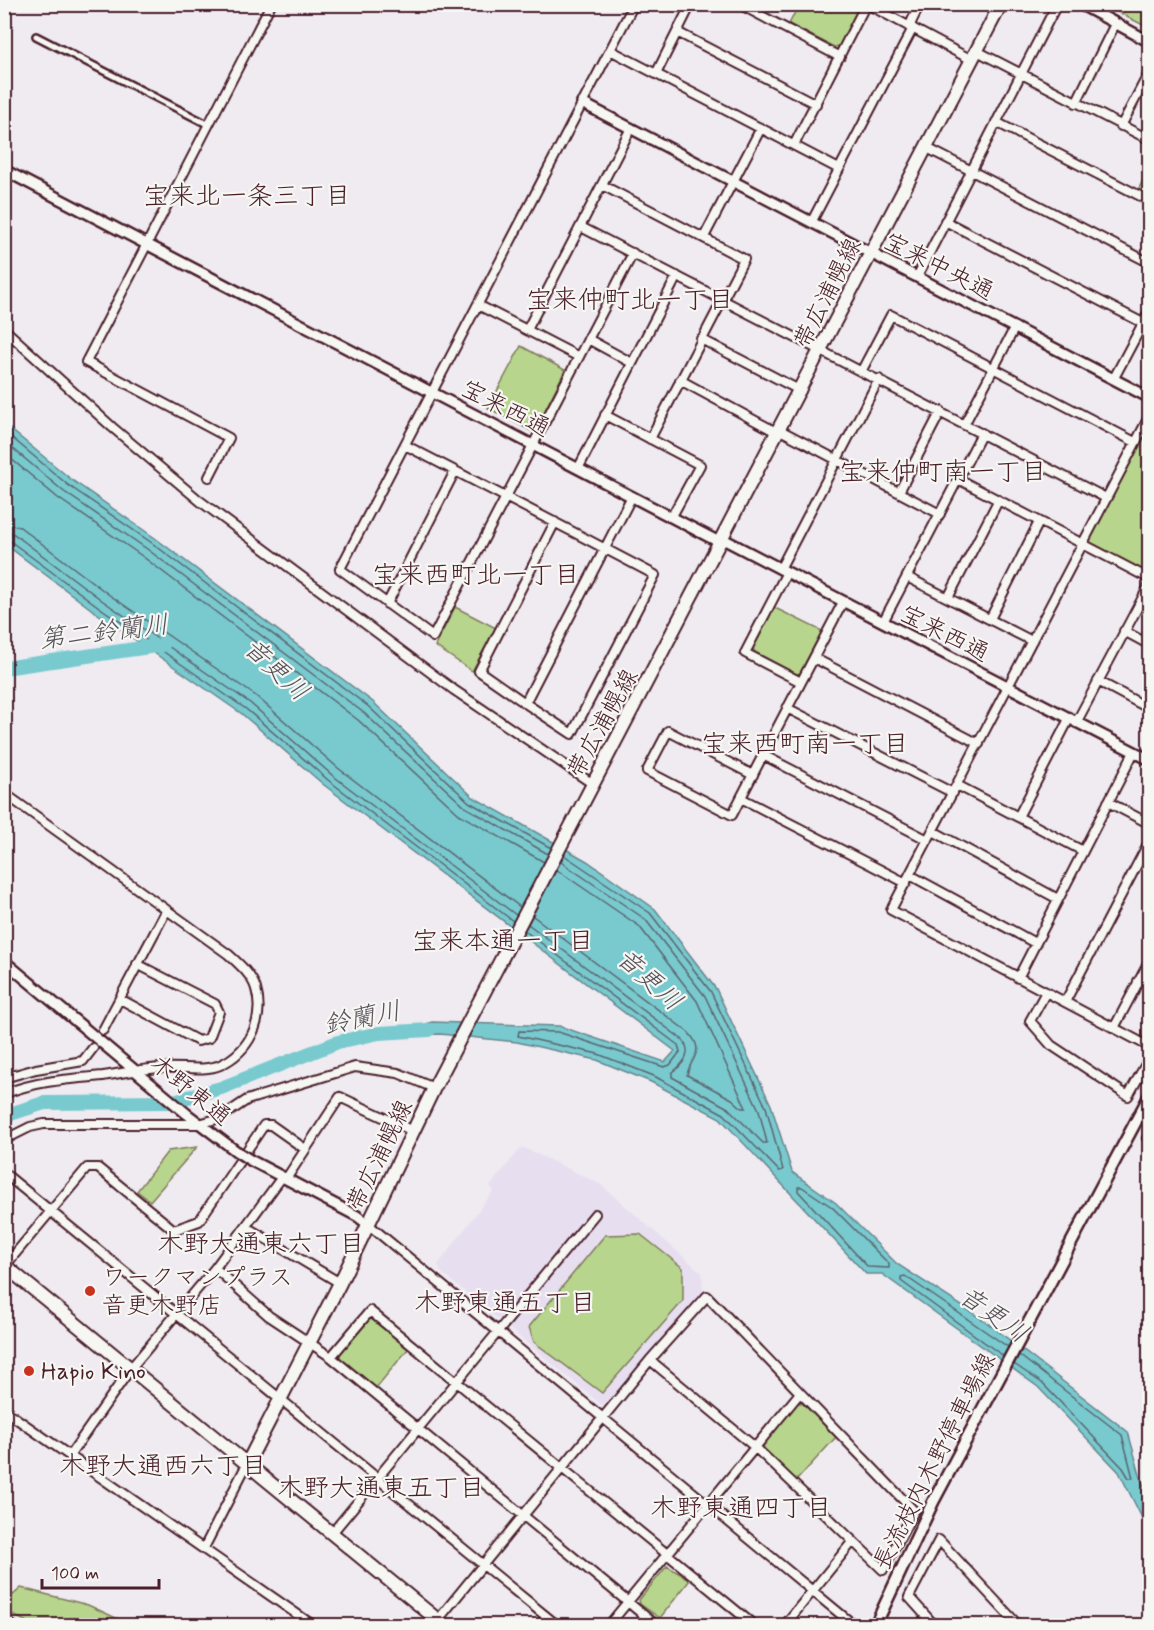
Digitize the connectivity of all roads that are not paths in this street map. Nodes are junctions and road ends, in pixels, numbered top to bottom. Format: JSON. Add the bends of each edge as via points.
{"nodes":[{"id":1,"x":271,"y":4,"type":"edge"},
{"id":2,"x":634,"y":4,"type":"edge"},
{"id":3,"x":691,"y":4,"type":"edge"},
{"id":4,"x":739,"y":4,"type":"edge"},
{"id":5,"x":866,"y":4,"type":"edge"},
{"id":6,"x":920,"y":4,"type":"edge"},
{"id":7,"x":1001,"y":4,"type":"edge"},
{"id":8,"x":1057,"y":4,"type":"edge"},
{"id":9,"x":1080,"y":4,"type":"edge"},
{"id":10,"x":1115,"y":24,"type":"junction"},
{"id":11,"x":911,"y":27,"type":"junction"},
{"id":12,"x":677,"y":32,"type":"junction"},
{"id":13,"x":36,"y":36,"type":"dead end"},
{"id":14,"x":1149,"y":42,"type":"edge"},
{"id":15,"x":610,"y":50,"type":"junction"},
{"id":16,"x":974,"y":56,"type":"junction"},
{"id":17,"x":840,"y":57,"type":"junction"},
{"id":18,"x":1149,"y":70,"type":"edge"},
{"id":19,"x":656,"y":74,"type":"junction"},
{"id":20,"x":1022,"y":74,"type":"junction"},
{"id":21,"x":582,"y":103,"type":"junction"},
{"id":22,"x":1076,"y":103,"type":"junction"},
{"id":23,"x":816,"y":104,"type":"junction"},
{"id":24,"x":996,"y":122,"type":"junction"},
{"id":25,"x":209,"y":125,"type":"junction"},
{"id":26,"x":1121,"y":126,"type":"junction"},
{"id":27,"x":631,"y":128,"type":"junction"},
{"id":28,"x":761,"y":128,"type":"junction"},
{"id":29,"x":1149,"y":140,"type":"edge"},
{"id":30,"x":794,"y":146,"type":"junction"},
{"id":31,"x":927,"y":148,"type":"junction"},
{"id":32,"x":839,"y":169,"type":"junction"},
{"id":33,"x":4,"y":170,"type":"edge"},
{"id":34,"x":972,"y":172,"type":"junction"},
{"id":35,"x":733,"y":181,"type":"junction"},
{"id":36,"x":602,"y":184,"type":"junction"},
{"id":37,"x":1149,"y":201,"type":"edge"},
{"id":38,"x":812,"y":221,"type":"junction"},
{"id":39,"x":945,"y":221,"type":"junction"},
{"id":40,"x":581,"y":226,"type":"junction"},
{"id":41,"x":704,"y":237,"type":"junction"},
{"id":42,"x":147,"y":244,"type":"junction"},
{"id":43,"x":633,"y":253,"type":"junction"},
{"id":44,"x":871,"y":253,"type":"junction"},
{"id":45,"x":1149,"y":264,"type":"edge"},
{"id":46,"x":677,"y":276,"type":"junction"},
{"id":47,"x":917,"y":277,"type":"junction"},
{"id":48,"x":723,"y":299,"type":"junction"},
{"id":49,"x":478,"y":305,"type":"junction"},
{"id":50,"x":1149,"y":309,"type":"edge"},
{"id":51,"x":1143,"y":323,"type":"junction"},
{"id":52,"x":1015,"y":327,"type":"junction"},
{"id":53,"x":4,"y":329,"type":"edge"},
{"id":54,"x":527,"y":330,"type":"junction"},
{"id":55,"x":588,"y":339,"type":"junction"},
{"id":56,"x":701,"y":339,"type":"junction"},
{"id":57,"x":822,"y":350,"type":"junction"},
{"id":58,"x":579,"y":357,"type":"junction"},
{"id":59,"x":632,"y":363,"type":"junction"},
{"id":60,"x":994,"y":369,"type":"junction"},
{"id":61,"x":862,"y":370,"type":"junction"},
{"id":62,"x":1114,"y":378,"type":"junction"},
{"id":63,"x":879,"y":379,"type":"junction"},
{"id":64,"x":680,"y":380,"type":"junction"},
{"id":65,"x":801,"y":391,"type":"junction"},
{"id":66,"x":433,"y":392,"type":"junction"},
{"id":67,"x":1149,"y":398,"type":"edge"},
{"id":68,"x":941,"y":411,"type":"junction"},
{"id":69,"x":1149,"y":415,"type":"edge"},
{"id":70,"x":605,"y":416,"type":"junction"},
{"id":71,"x":964,"y":424,"type":"junction"},
{"id":72,"x":779,"y":432,"type":"junction"},
{"id":73,"x":982,"y":433,"type":"junction"},
{"id":74,"x":650,"y":439,"type":"junction"},
{"id":75,"x":1135,"y":442,"type":"junction"},
{"id":76,"x":534,"y":444,"type":"junction"},
{"id":77,"x":405,"y":445,"type":"junction"},
{"id":78,"x":836,"y":460,"type":"junction"},
{"id":79,"x":579,"y":467,"type":"junction"},
{"id":80,"x":455,"y":471,"type":"junction"},
{"id":81,"x":209,"y":477,"type":"dead end"},
{"id":82,"x":958,"y":479,"type":"junction"},
{"id":83,"x":899,"y":492,"type":"junction"},
{"id":84,"x":632,"y":495,"type":"junction"},
{"id":85,"x":506,"y":497,"type":"junction"},
{"id":86,"x":1106,"y":498,"type":"junction"},
{"id":87,"x":998,"y":501,"type":"junction"},
{"id":88,"x":940,"y":514,"type":"junction"},
{"id":89,"x":672,"y":516,"type":"junction"},
{"id":90,"x":555,"y":522,"type":"junction"},
{"id":91,"x":1039,"y":522,"type":"junction"},
{"id":92,"x":722,"y":541,"type":"junction"},
{"id":93,"x":1083,"y":544,"type":"junction"},
{"id":94,"x":605,"y":549,"type":"junction"},
{"id":95,"x":783,"y":571,"type":"junction"},
{"id":96,"x":907,"y":577,"type":"junction"},
{"id":97,"x":1149,"y":581,"type":"edge"},
{"id":98,"x":948,"y":598,"type":"junction"},
{"id":99,"x":843,"y":602,"type":"junction"},
{"id":100,"x":387,"y":604,"type":"junction"},
{"id":101,"x":990,"y":619,"type":"junction"},
{"id":102,"x":883,"y":622,"type":"junction"},
{"id":103,"x":1124,"y":632,"type":"junction"},
{"id":104,"x":1032,"y":641,"type":"junction"},
{"id":105,"x":1149,"y":645,"type":"edge"},
{"id":106,"x":814,"y":658,"type":"junction"},
{"id":107,"x":1098,"y":681,"type":"junction"},
{"id":108,"x":801,"y":682,"type":"junction"},
{"id":109,"x":1008,"y":687,"type":"junction"},
{"id":110,"x":525,"y":703,"type":"junction"},
{"id":111,"x":787,"y":708,"type":"junction"},
{"id":112,"x":1149,"y":709,"type":"edge"},
{"id":113,"x":1072,"y":721,"type":"junction"},
{"id":114,"x":979,"y":744,"type":"junction"},
{"id":115,"x":1134,"y":752,"type":"junction"},
{"id":116,"x":763,"y":755,"type":"junction"},
{"id":117,"x":1149,"y":760,"type":"edge"},
{"id":118,"x":753,"y":775,"type":"junction"},
{"id":119,"x":957,"y":785,"type":"junction"},
{"id":120,"x":591,"y":788,"type":"junction"},
{"id":121,"x":4,"y":793,"type":"edge"},
{"id":122,"x":953,"y":793,"type":"junction"},
{"id":123,"x":741,"y":798,"type":"junction"},
{"id":124,"x":1108,"y":802,"type":"junction"},
{"id":125,"x":1018,"y":817,"type":"junction"},
{"id":126,"x":1149,"y":824,"type":"edge"},
{"id":127,"x":933,"y":831,"type":"junction"},
{"id":128,"x":928,"y":840,"type":"junction"},
{"id":129,"x":1149,"y":840,"type":"edge"},
{"id":130,"x":1083,"y":851,"type":"junction"},
{"id":131,"x":908,"y":879,"type":"junction"},
{"id":132,"x":1058,"y":899,"type":"junction"},
{"id":133,"x":166,"y":911,"type":"junction"},
{"id":134,"x":1035,"y":943,"type":"junction"},
{"id":135,"x":1149,"y":960,"type":"edge"},
{"id":136,"x":4,"y":961,"type":"edge"},
{"id":137,"x":137,"y":964,"type":"junction"},
{"id":138,"x":1018,"y":978,"type":"junction"},
{"id":139,"x":1138,"y":981,"type":"junction"},
{"id":140,"x":1149,"y":986,"type":"edge"},
{"id":141,"x":1046,"y":992,"type":"junction"},
{"id":142,"x":120,"y":999,"type":"junction"},
{"id":143,"x":1065,"y":1002,"type":"junction"},
{"id":144,"x":1114,"y":1028,"type":"junction"},
{"id":145,"x":104,"y":1030,"type":"dead end"},
{"id":146,"x":1149,"y":1047,"type":"edge"},
{"id":147,"x":93,"y":1048,"type":"dead end"},
{"id":148,"x":1149,"y":1057,"type":"edge"},
{"id":149,"x":136,"y":1072,"type":"junction"},
{"id":150,"x":5,"y":1076,"type":"edge"},
{"id":151,"x":437,"y":1084,"type":"junction"},
{"id":152,"x":4,"y":1094,"type":"edge"},
{"id":153,"x":1149,"y":1095,"type":"edge"},
{"id":154,"x":199,"y":1124,"type":"junction"},
{"id":155,"x":413,"y":1131,"type":"junction"},
{"id":156,"x":1149,"y":1133,"type":"edge"},
{"id":157,"x":4,"y":1140,"type":"edge"},
{"id":158,"x":1149,"y":1141,"type":"edge"},
{"id":159,"x":305,"y":1149,"type":"junction"},
{"id":160,"x":4,"y":1173,"type":"edge"},
{"id":161,"x":284,"y":1178,"type":"junction"},
{"id":162,"x":52,"y":1211,"type":"junction"},
{"id":163,"x":595,"y":1214,"type":"dead end"},
{"id":164,"x":369,"y":1225,"type":"junction"},
{"id":165,"x":246,"y":1227,"type":"junction"},
{"id":166,"x":5,"y":1266,"type":"edge"},
{"id":167,"x":214,"y":1268,"type":"junction"},
{"id":168,"x":340,"y":1283,"type":"junction"},
{"id":169,"x":176,"y":1312,"type":"junction"},
{"id":170,"x":498,"y":1332,"type":"junction"},
{"id":171,"x":310,"y":1341,"type":"junction"},
{"id":172,"x":331,"y":1357,"type":"junction"},
{"id":173,"x":650,"y":1360,"type":"junction"},
{"id":174,"x":130,"y":1368,"type":"junction"},
{"id":175,"x":457,"y":1383,"type":"junction"},
{"id":176,"x":799,"y":1394,"type":"junction"},
{"id":177,"x":280,"y":1399,"type":"junction"},
{"id":178,"x":4,"y":1410,"type":"edge"},
{"id":179,"x":603,"y":1417,"type":"junction"},
{"id":180,"x":418,"y":1429,"type":"junction"},
{"id":181,"x":756,"y":1448,"type":"junction"},
{"id":182,"x":70,"y":1455,"type":"junction"},
{"id":183,"x":247,"y":1464,"type":"junction"},
{"id":184,"x":562,"y":1468,"type":"junction"},
{"id":185,"x":377,"y":1478,"type":"junction"},
{"id":186,"x":708,"y":1504,"type":"junction"},
{"id":187,"x":523,"y":1515,"type":"junction"},
{"id":188,"x":332,"y":1533,"type":"junction"},
{"id":189,"x":853,"y":1541,"type":"junction"},
{"id":190,"x":204,"y":1548,"type":"junction"},
{"id":191,"x":667,"y":1555,"type":"junction"},
{"id":192,"x":483,"y":1565,"type":"junction"},
{"id":193,"x":813,"y":1590,"type":"junction"},
{"id":194,"x":628,"y":1602,"type":"junction"},
{"id":195,"x":4,"y":1621,"type":"edge"},
{"id":196,"x":439,"y":1624,"type":"edge"},
{"id":197,"x":13,"y":1626,"type":"edge"},
{"id":198,"x":314,"y":1626,"type":"edge"},
{"id":199,"x":558,"y":1626,"type":"edge"},
{"id":200,"x":608,"y":1626,"type":"edge"},
{"id":201,"x":657,"y":1626,"type":"edge"},
{"id":202,"x":755,"y":1626,"type":"edge"},
{"id":203,"x":784,"y":1626,"type":"edge"},
{"id":204,"x":855,"y":1626,"type":"edge"},
{"id":205,"x":875,"y":1626,"type":"edge"},
{"id":206,"x":934,"y":1626,"type":"edge"},
{"id":207,"x":1019,"y":1626,"type":"edge"}],
"edges":[{"from":1,"to":25,"type":"street"},
{"from":2,"to":15,"type":"street"},
{"from":3,"to":12,"type":"street"},
{"from":4,"to":17,"type":"street"},
{"from":5,"to":11,"type":"street"},
{"from":5,"to":17,"type":"street"},
{"from":6,"to":11,"type":"street"},
{"from":7,"to":16,"type":"main road","name":"帯広浦幌線"},
{"from":8,"to":20,"type":"street"},
{"from":9,"to":10,"type":"street"},
{"from":10,"to":14,"type":"street"},
{"from":10,"to":22,"type":"street"},
{"from":11,"to":16,"type":"street"},
{"from":11,"to":32,"type":"street"},
{"from":12,"to":19,"type":"street"},
{"from":12,"to":23,"type":"street"},
{"from":13,"to":25,"type":"street"},
{"from":15,"to":19,"type":"street"},
{"from":15,"to":21,"type":"street"},
{"from":16,"to":20,"type":"street"},
{"from":16,"to":31,"type":"main road","name":"帯広浦幌線"},
{"from":17,"to":23,"type":"street"},
{"from":18,"to":26,"type":"street"},
{"from":19,"to":28,"type":"street"},
{"from":20,"to":22,"type":"street"},
{"from":20,"to":24,"type":"street"},
{"from":21,"to":27,"type":"street","name":"宝来中央通"},
{"from":21,"to":49,"type":"street"},
{"from":22,"to":26,"type":"street"},
{"from":23,"to":30,"type":"street"},
{"from":24,"to":34,"type":"street"},
{"from":24,"to":37,"type":"street"},
{"from":25,"to":42,"type":"street"},
{"from":26,"to":29,"type":"street"},
{"from":27,"to":35,"type":"street","name":"宝来中央通"},
{"from":27,"to":36,"type":"street"},
{"from":28,"to":30,"type":"street"},
{"from":28,"to":35,"type":"street"},
{"from":30,"to":32,"type":"street"},
{"from":31,"to":34,"type":"street"},
{"from":31,"to":44,"type":"main road","name":"帯広浦幌線"},
{"from":32,"to":38,"type":"street"},
{"from":33,"to":42,"type":"street","name":"宝来西通"},
{"from":34,"to":39,"type":"street"},
{"from":34,"to":45,"type":"street"},
{"from":35,"to":38,"type":"street","name":"宝来中央通"},
{"from":35,"to":41,"type":"street"},
{"from":36,"to":40,"type":"street"},
{"from":36,"to":41,"type":"street"},
{"from":38,"to":44,"type":"street","name":"宝来中央通"},
{"from":39,"to":47,"type":"street"},
{"from":39,"to":51,"type":"street"},
{"from":40,"to":43,"type":"street"},
{"from":40,"to":54,"type":"street"},
{"from":41,"to":48,"type":"street","via":[[744,259]]},
{"from":42,"to":66,"type":"street","name":"宝来西通"},
{"from":42,"to":81,"type":"street","via":[[86,362],[229,438]]},
{"from":43,"to":46,"type":"street"},
{"from":43,"to":55,"type":"street"},
{"from":44,"to":47,"type":"street","name":"宝来中央通"},
{"from":44,"to":57,"type":"main road","name":"帯広浦幌線"},
{"from":46,"to":48,"type":"street"},
{"from":46,"to":59,"type":"street"},
{"from":47,"to":52,"type":"street","name":"宝来中央通"},
{"from":48,"to":56,"type":"street"},
{"from":48,"to":57,"type":"street"},
{"from":49,"to":54,"type":"street"},
{"from":49,"to":66,"type":"street"},
{"from":50,"to":51,"type":"street"},
{"from":51,"to":62,"type":"street"},
{"from":52,"to":60,"type":"street"},
{"from":52,"to":62,"type":"street","name":"宝来中央通"},
{"from":53,"to":120,"type":"street","via":[[112,428],[200,501]]},
{"from":54,"to":58,"type":"street"},
{"from":55,"to":58,"type":"street"},
{"from":55,"to":59,"type":"street"},
{"from":56,"to":64,"type":"street"},
{"from":56,"to":65,"type":"street"},
{"from":57,"to":61,"type":"street"},
{"from":57,"to":65,"type":"main road","name":"帯広浦幌線"},
{"from":58,"to":76,"type":"street"},
{"from":59,"to":70,"type":"street"},
{"from":60,"to":61,"type":"street","via":[[891,315]]},
{"from":60,"to":71,"type":"street"},
{"from":60,"to":75,"type":"street"},
{"from":61,"to":63,"type":"street"},
{"from":62,"to":67,"type":"street","name":"宝来中央通"},
{"from":63,"to":68,"type":"street"},
{"from":63,"to":78,"type":"street"},
{"from":64,"to":72,"type":"street"},
{"from":64,"to":74,"type":"street"},
{"from":65,"to":72,"type":"main road","name":"帯広浦幌線"},
{"from":66,"to":76,"type":"street","name":"宝来西通"},
{"from":66,"to":77,"type":"street"},
{"from":68,"to":71,"type":"street"},
{"from":68,"to":83,"type":"street"},
{"from":69,"to":75,"type":"street"},
{"from":70,"to":74,"type":"street"},
{"from":70,"to":79,"type":"street"},
{"from":71,"to":73,"type":"street"},
{"from":72,"to":78,"type":"street"},
{"from":72,"to":92,"type":"main road","name":"帯広浦幌線"},
{"from":73,"to":82,"type":"street"},
{"from":73,"to":86,"type":"street"},
{"from":74,"to":89,"type":"street","via":[[700,465]]},
{"from":75,"to":86,"type":"street"},
{"from":76,"to":79,"type":"street","name":"宝来西通"},
{"from":76,"to":85,"type":"street"},
{"from":77,"to":80,"type":"street"},
{"from":77,"to":100,"type":"street","via":[[340,569]]},
{"from":78,"to":83,"type":"street"},
{"from":78,"to":95,"type":"street"},
{"from":79,"to":84,"type":"street","name":"宝来西通"},
{"from":80,"to":85,"type":"street"},
{"from":80,"to":100,"type":"street"},
{"from":82,"to":87,"type":"street"},
{"from":82,"to":88,"type":"street"},
{"from":83,"to":88,"type":"street"},
{"from":84,"to":89,"type":"street","name":"宝来西通"},
{"from":84,"to":94,"type":"street"},
{"from":85,"to":90,"type":"street"},
{"from":85,"to":100,"type":"street","via":[[433,637]]},
{"from":86,"to":93,"type":"street"},
{"from":87,"to":91,"type":"street"},
{"from":87,"to":98,"type":"street"},
{"from":88,"to":96,"type":"street"},
{"from":89,"to":92,"type":"street","name":"宝来西通"},
{"from":90,"to":94,"type":"street"},
{"from":90,"to":110,"type":"street","via":[[479,671]]},
{"from":91,"to":93,"type":"street"},
{"from":91,"to":101,"type":"street"},
{"from":92,"to":95,"type":"street","name":"宝来西通"},
{"from":92,"to":120,"type":"main road","name":"帯広浦幌線"},
{"from":93,"to":97,"type":"street"},
{"from":93,"to":104,"type":"street"},
{"from":94,"to":110,"type":"street"},
{"from":94,"to":110,"type":"street","via":[[654,575],[572,734]]},
{"from":95,"to":99,"type":"street","name":"宝来西通"},
{"from":95,"to":108,"type":"street","via":[[745,652]]},
{"from":96,"to":98,"type":"street"},
{"from":96,"to":102,"type":"street"},
{"from":97,"to":103,"type":"street"},
{"from":98,"to":101,"type":"street"},
{"from":99,"to":102,"type":"street","name":"宝来西通"},
{"from":99,"to":106,"type":"street"},
{"from":101,"to":104,"type":"street"},
{"from":102,"to":109,"type":"street","name":"宝来西通"},
{"from":103,"to":105,"type":"street"},
{"from":103,"to":107,"type":"street"},
{"from":104,"to":109,"type":"street"},
{"from":106,"to":108,"type":"street"},
{"from":106,"to":114,"type":"street"},
{"from":107,"to":112,"type":"street"},
{"from":107,"to":113,"type":"street"},
{"from":108,"to":111,"type":"street"},
{"from":109,"to":113,"type":"street","name":"宝来西通"},
{"from":109,"to":114,"type":"street"},
{"from":111,"to":116,"type":"street"},
{"from":111,"to":122,"type":"street"},
{"from":113,"to":115,"type":"street","name":"宝来西通"},
{"from":113,"to":125,"type":"street"},
{"from":114,"to":119,"type":"street"},
{"from":115,"to":117,"type":"street","name":"宝来西通"},
{"from":115,"to":124,"type":"street"},
{"from":116,"to":118,"type":"street"},
{"from":116,"to":128,"type":"street"},
{"from":118,"to":123,"type":"street"},
{"from":118,"to":123,"type":"street","via":[[668,731],[647,771],[732,815]]},
{"from":119,"to":122,"type":"street"},
{"from":119,"to":125,"type":"street"},
{"from":120,"to":151,"type":"main road","name":"帯広浦幌線"},
{"from":121,"to":133,"type":"street"},
{"from":122,"to":127,"type":"street"},
{"from":123,"to":131,"type":"street"},
{"from":124,"to":126,"type":"street"},
{"from":124,"to":130,"type":"street"},
{"from":125,"to":130,"type":"street"},
{"from":127,"to":128,"type":"street"},
{"from":127,"to":132,"type":"street"},
{"from":128,"to":131,"type":"street"},
{"from":129,"to":143,"type":"street"},
{"from":130,"to":132,"type":"street"},
{"from":131,"to":134,"type":"street"},
{"from":131,"to":138,"type":"street","via":[[891,910]]},
{"from":132,"to":134,"type":"street"},
{"from":133,"to":137,"type":"street"},
{"from":133,"to":149,"type":"street","via":[[242,966],[256,988],[257,1022],[246,1045],[218,1066]]},
{"from":134,"to":138,"type":"street"},
{"from":135,"to":139,"type":"street"},
{"from":136,"to":149,"type":"street","name":"木野東通"},
{"from":137,"to":142,"type":"street"},
{"from":137,"to":142,"type":"street","via":[[215,1004],[219,1012],[209,1038],[198,1041]]},
{"from":138,"to":141,"type":"street"},
{"from":139,"to":140,"type":"street"},
{"from":139,"to":144,"type":"street"},
{"from":141,"to":143,"type":"street"},
{"from":141,"to":148,"type":"street","via":[[1030,1021],[1051,1045],[1128,1096]]},
{"from":142,"to":145,"type":"street"},
{"from":143,"to":144,"type":"street"},
{"from":144,"to":146,"type":"street"},
{"from":147,"to":150,"type":"street","via":[[83,1060]]},
{"from":149,"to":152,"type":"street","via":[[37,1083]]},
{"from":149,"to":154,"type":"street","name":"木野東通"},
{"from":151,"to":154,"type":"street","via":[[355,1067],[247,1100],[220,1118]]},
{"from":151,"to":155,"type":"main road","name":"帯広浦幌線"},
{"from":153,"to":205,"type":"main road","name":"長流枝内木野停車場線","via":[[939,1491]]},
{"from":154,"to":157,"type":"street","via":[[44,1124],[30,1126]]},
{"from":154,"to":161,"type":"street","name":"木野東通","bridge":true,"via":[[250,1160]]},
{"from":155,"to":159,"type":"street","via":[[340,1097]]},
{"from":155,"to":164,"type":"main road","name":"帯広浦幌線"},
{"from":156,"to":158,"type":"street"},
{"from":159,"to":161,"type":"street"},
{"from":159,"to":162,"type":"street","via":[[271,1125],[264,1125],[199,1221],[174,1230],[98,1168],[87,1168]]},
{"from":160,"to":162,"type":"street"},
{"from":161,"to":164,"type":"street","name":"木野東通"},
{"from":161,"to":165,"type":"street"},
{"from":162,"to":166,"type":"street"},
{"from":162,"to":169,"type":"street"},
{"from":163,"to":170,"type":"street"},
{"from":164,"to":168,"type":"main road","name":"帯広浦幌線"},
{"from":164,"to":170,"type":"street"},
{"from":165,"to":167,"type":"street"},
{"from":165,"to":168,"type":"street"},
{"from":166,"to":174,"type":"main road"},
{"from":167,"to":169,"type":"street"},
{"from":167,"to":171,"type":"street","via":[[269,1316]]},
{"from":168,"to":171,"type":"main road","name":"帯広浦幌線"},
{"from":169,"to":174,"type":"street"},
{"from":169,"to":177,"type":"street"},
{"from":170,"to":175,"type":"street"},
{"from":170,"to":179,"type":"street"},
{"from":171,"to":172,"type":"street"},
{"from":171,"to":177,"type":"main road","name":"帯広浦幌線"},
{"from":172,"to":175,"type":"street","via":[[370,1311]]},
{"from":172,"to":180,"type":"street"},
{"from":173,"to":176,"type":"street","via":[[707,1296]]},
{"from":173,"to":179,"type":"street"},
{"from":173,"to":181,"type":"street"},
{"from":174,"to":182,"type":"street"},
{"from":174,"to":183,"type":"main road"},
{"from":175,"to":180,"type":"street"},
{"from":175,"to":184,"type":"street"},
{"from":176,"to":181,"type":"street"},
{"from":176,"to":189,"type":"street","via":[[914,1511],[884,1570]]},
{"from":177,"to":183,"type":"main road","name":"帯広浦幌線"},
{"from":177,"to":185,"type":"street"},
{"from":178,"to":182,"type":"street"},
{"from":179,"to":184,"type":"street"},
{"from":179,"to":186,"type":"street"},
{"from":180,"to":185,"type":"street"},
{"from":180,"to":187,"type":"street"},
{"from":181,"to":186,"type":"street"},
{"from":181,"to":189,"type":"street"},
{"from":182,"to":190,"type":"street"},
{"from":183,"to":188,"type":"main road"},
{"from":183,"to":190,"type":"street"},
{"from":184,"to":187,"type":"street"},
{"from":184,"to":191,"type":"street"},
{"from":185,"to":188,"type":"street"},
{"from":185,"to":192,"type":"street"},
{"from":186,"to":191,"type":"street"},
{"from":186,"to":193,"type":"street"},
{"from":187,"to":192,"type":"street"},
{"from":187,"to":194,"type":"street"},
{"from":188,"to":196,"type":"main road"},
{"from":189,"to":193,"type":"street"},
{"from":190,"to":198,"type":"street"},
{"from":191,"to":194,"type":"street"},
{"from":191,"to":202,"type":"street"},
{"from":192,"to":196,"type":"street"},
{"from":192,"to":199,"type":"street"},
{"from":193,"to":203,"type":"street"},
{"from":193,"to":204,"type":"street"},
{"from":194,"to":200,"type":"street"},
{"from":194,"to":201,"type":"street"},
{"from":195,"to":197,"type":"street"},
{"from":206,"to":207,"type":"street","via":[[909,1598],[939,1540]]}]}
